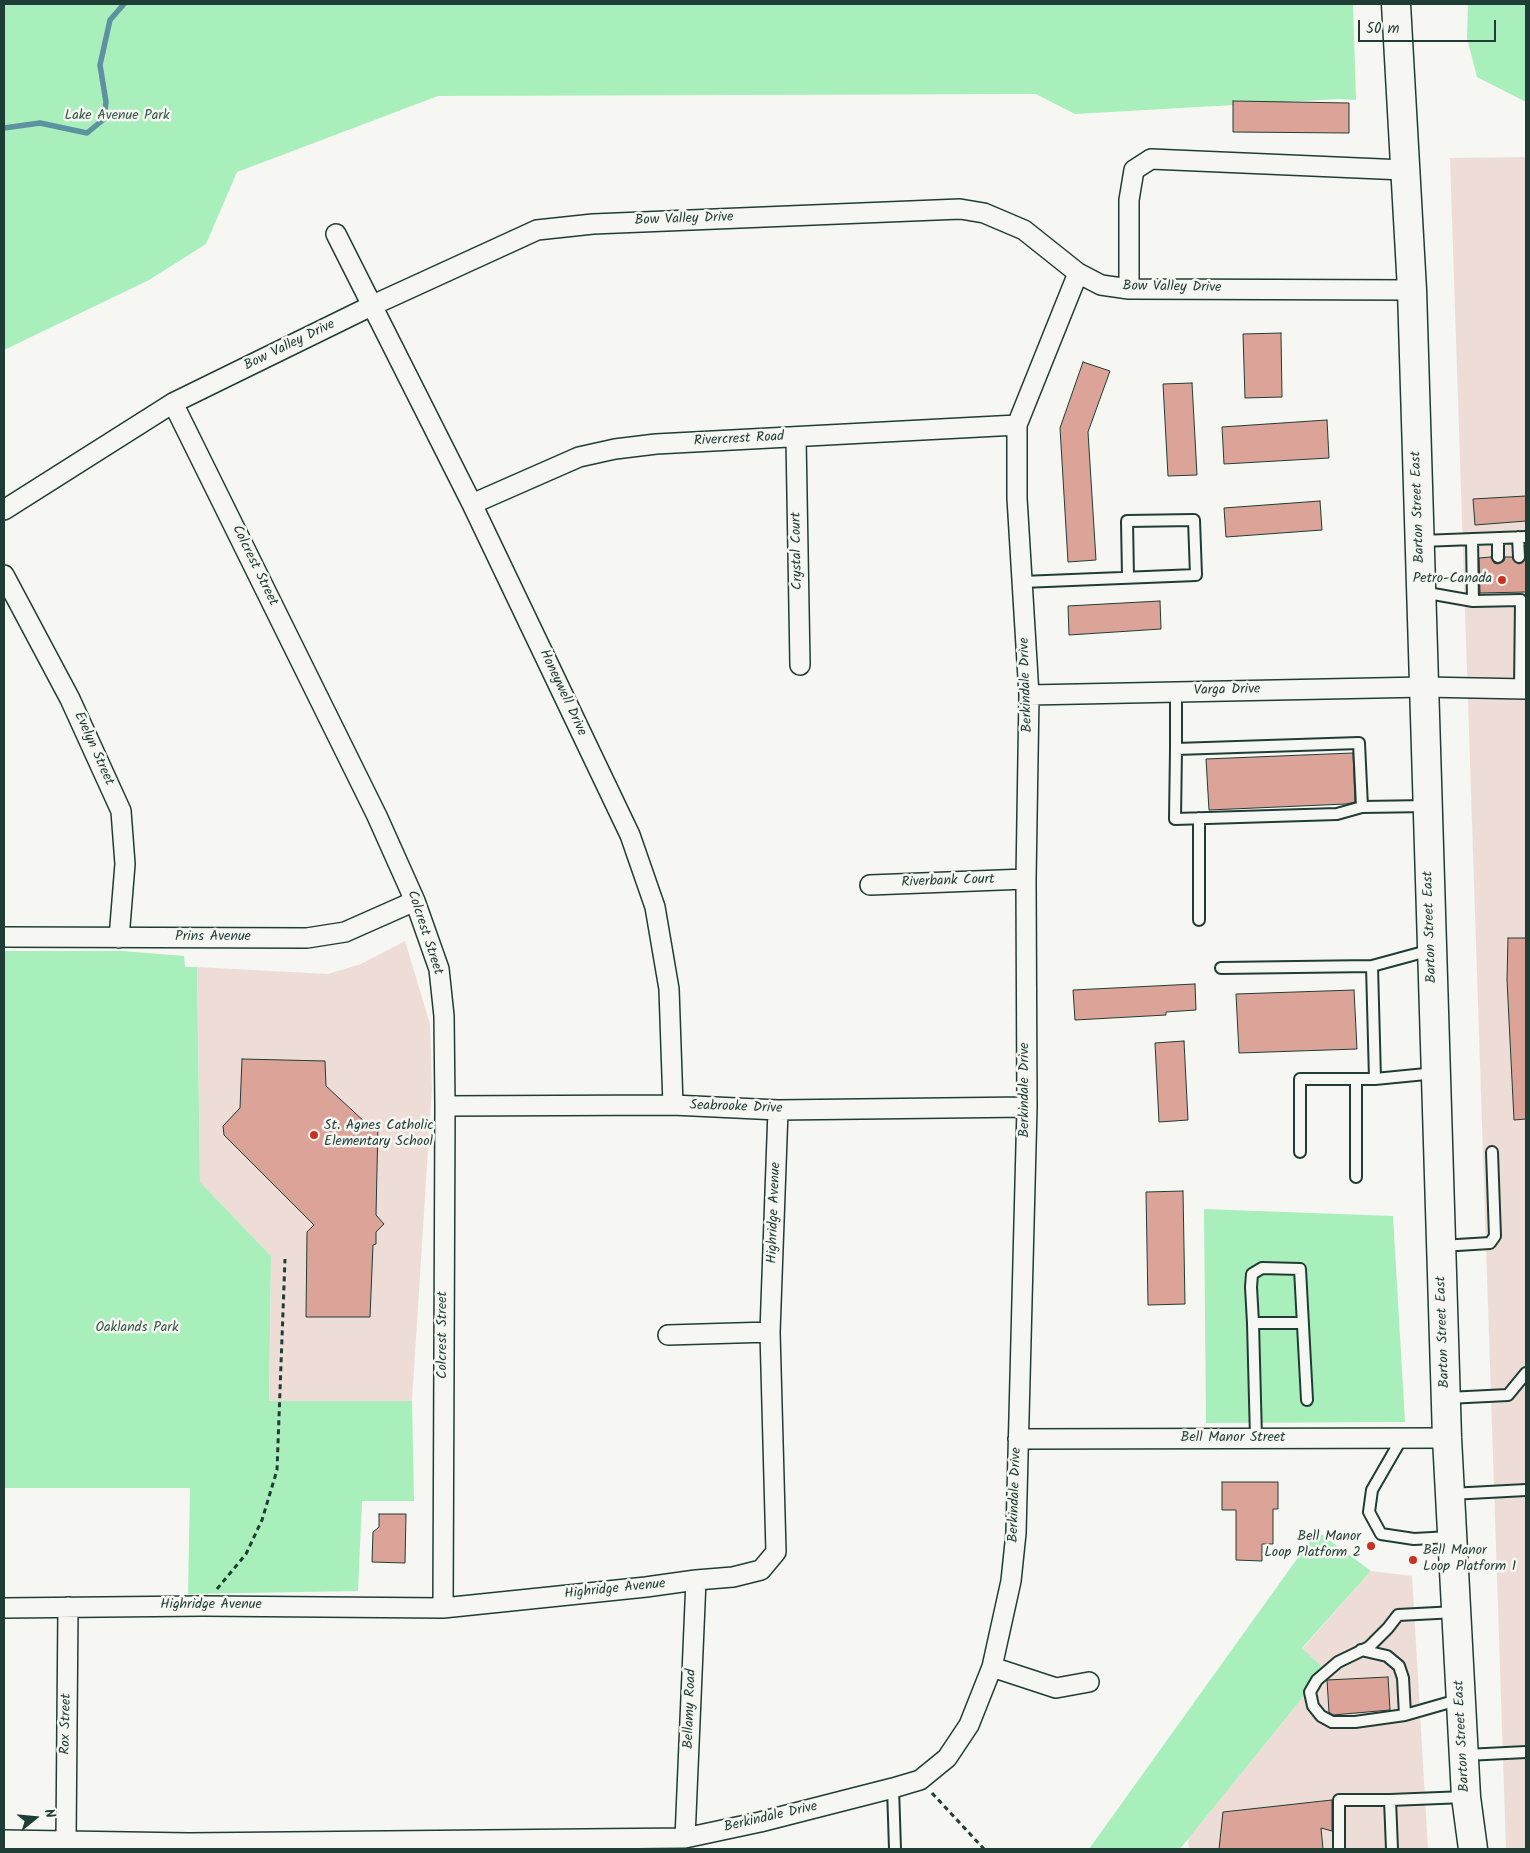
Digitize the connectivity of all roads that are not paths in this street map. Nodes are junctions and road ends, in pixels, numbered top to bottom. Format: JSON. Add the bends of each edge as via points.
{"nodes":[{"id":1,"x":1396,"y":4,"type":"edge"},
{"id":2,"x":1404,"y":170,"type":"junction"},
{"id":3,"x":336,"y":234,"type":"dead end"},
{"id":4,"x":1078,"y":273,"type":"junction"},
{"id":5,"x":1129,"y":289,"type":"junction"},
{"id":6,"x":1412,"y":290,"type":"junction"},
{"id":7,"x":371,"y":306,"type":"junction"},
{"id":8,"x":174,"y":403,"type":"junction"},
{"id":9,"x":1017,"y":425,"type":"junction"},
{"id":10,"x":796,"y":438,"type":"junction"},
{"id":11,"x":472,"y":504,"type":"junction"},
{"id":12,"x":4,"y":510,"type":"edge"},
{"id":13,"x":1522,"y":537,"type":"edge"},
{"id":14,"x":1498,"y":538,"type":"junction"},
{"id":15,"x":1472,"y":539,"type":"junction"},
{"id":16,"x":1420,"y":541,"type":"junction"},
{"id":17,"x":1498,"y":557,"type":"dead end"},
{"id":18,"x":1519,"y":557,"type":"dead end"},
{"id":19,"x":4,"y":575,"type":"edge"},
{"id":20,"x":1128,"y":577,"type":"junction"},
{"id":21,"x":1022,"y":582,"type":"junction"},
{"id":22,"x":1421,"y":592,"type":"junction"},
{"id":23,"x":1473,"y":601,"type":"junction"},
{"id":24,"x":1523,"y":647,"type":"edge"},
{"id":25,"x":800,"y":665,"type":"dead end"},
{"id":26,"x":1424,"y":688,"type":"junction"},
{"id":27,"x":1523,"y":689,"type":"edge"},
{"id":28,"x":1176,"y":692,"type":"junction"},
{"id":29,"x":1029,"y":695,"type":"junction"},
{"id":30,"x":1176,"y":749,"type":"junction"},
{"id":31,"x":1428,"y":806,"type":"junction"},
{"id":32,"x":1362,"y":807,"type":"junction"},
{"id":33,"x":1199,"y":818,"type":"junction"},
{"id":34,"x":1026,"y":879,"type":"junction"},
{"id":35,"x":870,"y":885,"type":"dead end"},
{"id":36,"x":415,"y":901,"type":"junction"},
{"id":37,"x":1199,"y":920,"type":"dead end"},
{"id":38,"x":4,"y":937,"type":"edge"},
{"id":39,"x":120,"y":938,"type":"junction"},
{"id":40,"x":1432,"y":950,"type":"junction"},
{"id":41,"x":1372,"y":966,"type":"junction"},
{"id":42,"x":1221,"y":968,"type":"dead end"},
{"id":43,"x":1436,"y":1074,"type":"junction"},
{"id":44,"x":1356,"y":1079,"type":"junction"},
{"id":45,"x":1375,"y":1079,"type":"junction"},
{"id":46,"x":673,"y":1105,"type":"junction"},
{"id":47,"x":446,"y":1106,"type":"junction"},
{"id":48,"x":1027,"y":1107,"type":"junction"},
{"id":49,"x":778,"y":1110,"type":"junction"},
{"id":50,"x":1300,"y":1152,"type":"dead end"},
{"id":51,"x":1492,"y":1152,"type":"dead end"},
{"id":52,"x":1356,"y":1177,"type":"dead end"},
{"id":53,"x":1441,"y":1246,"type":"junction"},
{"id":54,"x":1302,"y":1322,"type":"junction"},
{"id":55,"x":1253,"y":1323,"type":"junction"},
{"id":56,"x":770,"y":1332,"type":"junction"},
{"id":57,"x":668,"y":1335,"type":"dead end"},
{"id":58,"x":1526,"y":1373,"type":"edge"},
{"id":59,"x":1446,"y":1398,"type":"junction"},
{"id":60,"x":1306,"y":1400,"type":"dead end"},
{"id":61,"x":1256,"y":1438,"type":"junction"},
{"id":62,"x":1402,"y":1438,"type":"junction"},
{"id":63,"x":1447,"y":1438,"type":"junction"},
{"id":64,"x":1018,"y":1439,"type":"junction"},
{"id":65,"x":1526,"y":1490,"type":"edge"},
{"id":66,"x":1450,"y":1494,"type":"junction"},
{"id":67,"x":1452,"y":1537,"type":"junction"},
{"id":68,"x":696,"y":1580,"type":"junction"},
{"id":69,"x":68,"y":1607,"type":"junction"},
{"id":70,"x":4,"y":1608,"type":"edge"},
{"id":71,"x":442,"y":1608,"type":"junction"},
{"id":72,"x":1457,"y":1612,"type":"junction"},
{"id":73,"x":1361,"y":1650,"type":"junction"},
{"id":74,"x":992,"y":1666,"type":"junction"},
{"id":75,"x":1089,"y":1682,"type":"dead end"},
{"id":76,"x":1462,"y":1698,"type":"junction"},
{"id":77,"x":1405,"y":1716,"type":"junction"},
{"id":78,"x":1526,"y":1752,"type":"edge"},
{"id":79,"x":1465,"y":1755,"type":"junction"},
{"id":80,"x":893,"y":1788,"type":"junction"},
{"id":81,"x":1466,"y":1797,"type":"junction"},
{"id":82,"x":1390,"y":1800,"type":"junction"},
{"id":83,"x":685,"y":1838,"type":"junction"},
{"id":84,"x":4,"y":1840,"type":"edge"},
{"id":85,"x":66,"y":1841,"type":"junction"},
{"id":86,"x":189,"y":1846,"type":"edge"},
{"id":87,"x":895,"y":1849,"type":"edge"},
{"id":88,"x":1340,"y":1849,"type":"edge"},
{"id":89,"x":1392,"y":1849,"type":"edge"},
{"id":90,"x":1473,"y":1849,"type":"edge"}],
"edges":[{"from":1,"to":2,"type":"main road","name":"Barton Street East"},
{"from":2,"to":5,"type":"street","via":[[1151,160],[1134,170],[1129,200]]},
{"from":2,"to":6,"type":"main road","name":"Barton Street East"},
{"from":3,"to":7,"type":"street","name":"Honeywell Drive"},
{"from":4,"to":5,"type":"street","name":"Bow Valley Drive","via":[[1101,285]]},
{"from":4,"to":7,"type":"street","name":"Bow Valley Drive","via":[[1024,230],[984,213],[960,209],[593,224],[537,230]]},
{"from":4,"to":9,"type":"street","name":"Berkindale Drive"},
{"from":5,"to":6,"type":"street","name":"Bow Valley Drive"},
{"from":6,"to":16,"type":"main road","name":"Barton Street East"},
{"from":7,"to":8,"type":"street","name":"Bow Valley Drive"},
{"from":7,"to":11,"type":"street","name":"Honeywell Drive"},
{"from":8,"to":12,"type":"street","name":"Bow Valley Drive"},
{"from":8,"to":36,"type":"street","name":"Colcrest Street","via":[[377,816]]},
{"from":9,"to":10,"type":"street","name":"Rivercrest Road"},
{"from":9,"to":21,"type":"street","name":"Berkindale Drive"},
{"from":10,"to":11,"type":"street","name":"Rivercrest Road","via":[[656,444],[616,449],[579,457]]},
{"from":10,"to":25,"type":"street","name":"Crystal Court"},
{"from":11,"to":46,"type":"street","name":"Honeywell Drive","via":[[630,835],[655,907],[669,989]]},
{"from":13,"to":14,"type":"lane"},
{"from":13,"to":18,"type":"lane"},
{"from":14,"to":15,"type":"lane"},
{"from":14,"to":17,"type":"lane"},
{"from":15,"to":16,"type":"lane"},
{"from":15,"to":23,"type":"lane"},
{"from":16,"to":22,"type":"main road","name":"Barton Street East"},
{"from":19,"to":39,"type":"street","name":"Evelyn Street","via":[[70,699],[121,811],[125,864]]},
{"from":20,"to":20,"type":"lane","via":[[1196,575],[1194,520],[1127,521]]},
{"from":20,"to":21,"type":"lane"},
{"from":21,"to":29,"type":"street","name":"Berkindale Drive"},
{"from":22,"to":23,"type":"lane"},
{"from":22,"to":26,"type":"main road","name":"Barton Street East"},
{"from":23,"to":24,"type":"lane","via":[[1521,596]]},
{"from":24,"to":27,"type":"lane"},
{"from":26,"to":27,"type":"street","name":"Varga Drive"},
{"from":26,"to":28,"type":"street","name":"Varga Drive"},
{"from":26,"to":31,"type":"main road","name":"Barton Street East"},
{"from":28,"to":29,"type":"street","name":"Varga Drive"},
{"from":28,"to":30,"type":"lane"},
{"from":29,"to":34,"type":"street","name":"Berkindale Drive"},
{"from":30,"to":32,"type":"lane","via":[[1359,743]]},
{"from":30,"to":33,"type":"lane","via":[[1175,819]]},
{"from":31,"to":32,"type":"lane"},
{"from":31,"to":40,"type":"main road","name":"Barton Street East"},
{"from":32,"to":33,"type":"lane","via":[[1336,814]]},
{"from":33,"to":37,"type":"lane"},
{"from":34,"to":35,"type":"street","name":"Riverbank Court"},
{"from":34,"to":48,"type":"street","name":"Berkindale Drive"},
{"from":36,"to":39,"type":"street","name":"Prins Avenue","via":[[345,932],[307,938]]},
{"from":36,"to":47,"type":"street","name":"Colcrest Street","via":[[439,970],[444,1016]]},
{"from":38,"to":39,"type":"street","name":"Prins Avenue"},
{"from":40,"to":41,"type":"lane"},
{"from":40,"to":43,"type":"main road","name":"Barton Street East"},
{"from":41,"to":42,"type":"lane"},
{"from":41,"to":45,"type":"lane"},
{"from":43,"to":45,"type":"lane"},
{"from":43,"to":53,"type":"main road","name":"Barton Street East"},
{"from":44,"to":45,"type":"lane"},
{"from":44,"to":50,"type":"lane","via":[[1300,1079]]},
{"from":44,"to":52,"type":"lane"},
{"from":46,"to":47,"type":"street","name":"Seabrooke Drive"},
{"from":46,"to":49,"type":"street","name":"Seabrooke Drive"},
{"from":47,"to":71,"type":"street","name":"Colcrest Street"},
{"from":48,"to":49,"type":"street","name":"Seabrooke Drive"},
{"from":48,"to":64,"type":"street","name":"Berkindale Drive"},
{"from":49,"to":56,"type":"street","name":"Highridge Avenue"},
{"from":51,"to":53,"type":"lane","via":[[1495,1236],[1490,1243]]},
{"from":53,"to":59,"type":"main road","name":"Barton Street East"},
{"from":54,"to":55,"type":"lane"},
{"from":54,"to":55,"type":"lane","via":[[1300,1269],[1262,1268],[1252,1274],[1250,1286]]},
{"from":54,"to":60,"type":"lane"},
{"from":55,"to":61,"type":"lane"},
{"from":56,"to":57,"type":"street"},
{"from":56,"to":68,"type":"street","name":"Highridge Avenue","via":[[776,1552],[761,1570],[733,1577]]},
{"from":58,"to":59,"type":"lane","via":[[1508,1395]]},
{"from":59,"to":63,"type":"main road","name":"Barton Street East"},
{"from":61,"to":62,"type":"street","name":"Bell Manor Street"},
{"from":61,"to":64,"type":"street","name":"Bell Manor Street"},
{"from":62,"to":63,"type":"street","name":"Bell Manor Street"},
{"from":62,"to":67,"type":"lane","via":[[1372,1490],[1369,1512],[1381,1534],[1414,1539]]},
{"from":63,"to":66,"type":"main road","name":"Barton Street East"},
{"from":64,"to":74,"type":"street","name":"Berkindale Drive","via":[[1012,1571]]},
{"from":65,"to":66,"type":"lane"},
{"from":66,"to":67,"type":"main road","name":"Barton Street East"},
{"from":67,"to":72,"type":"main road","name":"Barton Street East"},
{"from":68,"to":71,"type":"street","name":"Highridge Avenue"},
{"from":68,"to":83,"type":"street","name":"Bellamy Road"},
{"from":69,"to":70,"type":"street","name":"Highridge Avenue"},
{"from":69,"to":71,"type":"street","name":"Highridge Avenue"},
{"from":69,"to":85,"type":"street","name":"Rox Street"},
{"from":72,"to":73,"type":"lane","via":[[1398,1615],[1369,1647]]},
{"from":72,"to":76,"type":"main road","name":"Barton Street East"},
{"from":73,"to":77,"type":"lane","via":[[1387,1656],[1399,1666],[1404,1678]]},
{"from":73,"to":77,"type":"lane","via":[[1338,1662],[1317,1680],[1310,1692],[1313,1706],[1332,1722]]},
{"from":74,"to":75,"type":"street","via":[[1056,1688]]},
{"from":74,"to":80,"type":"street","name":"Berkindale Drive","via":[[969,1725],[947,1758],[920,1780]]},
{"from":76,"to":77,"type":"lane"},
{"from":76,"to":79,"type":"main road","name":"Barton Street East"},
{"from":78,"to":79,"type":"lane"},
{"from":79,"to":81,"type":"main road","name":"Barton Street East"},
{"from":80,"to":83,"type":"street","name":"Berkindale Drive"},
{"from":80,"to":87,"type":"lane"},
{"from":81,"to":82,"type":"lane"},
{"from":81,"to":90,"type":"main road","name":"Barton Street East"},
{"from":82,"to":88,"type":"lane","via":[[1339,1800]]},
{"from":82,"to":89,"type":"lane"},
{"from":83,"to":86,"type":"street","name":"Berkindale Drive"},
{"from":84,"to":85,"type":"street","name":"Berkindale Drive"},
{"from":85,"to":86,"type":"street","name":"Berkindale Drive"}]}
